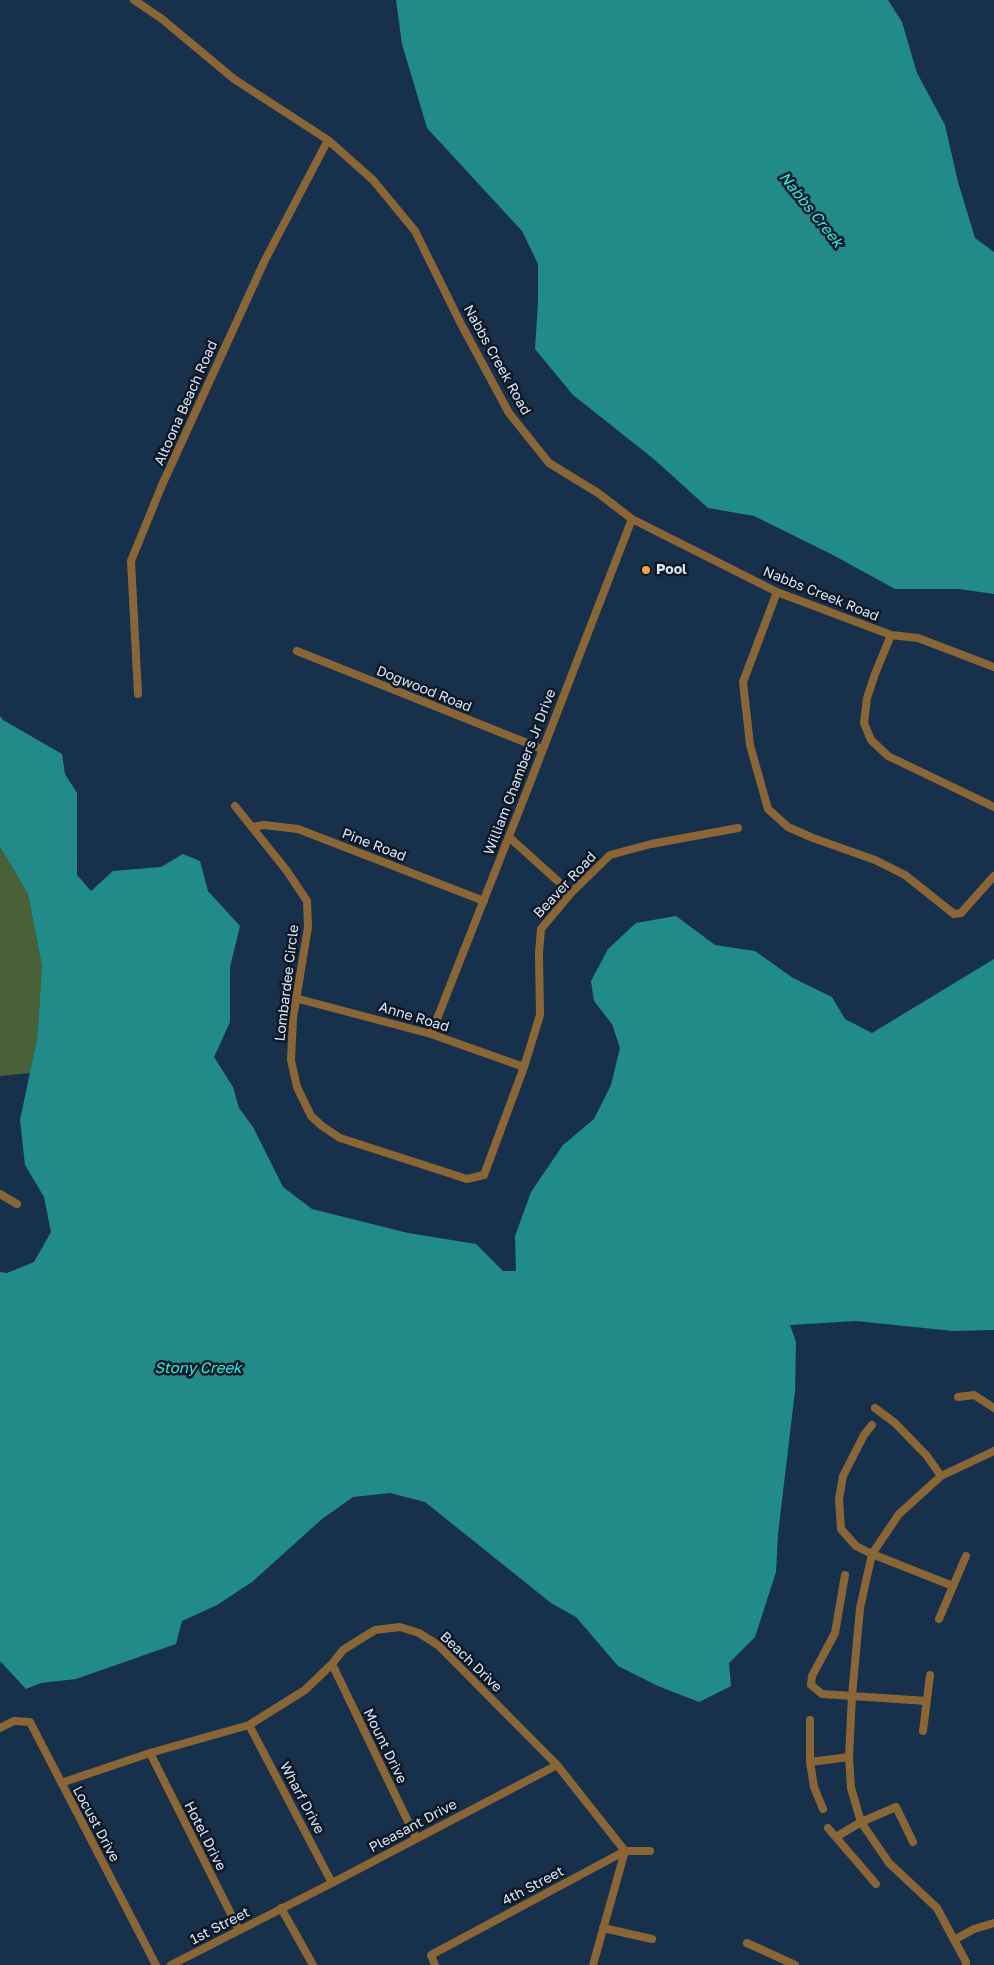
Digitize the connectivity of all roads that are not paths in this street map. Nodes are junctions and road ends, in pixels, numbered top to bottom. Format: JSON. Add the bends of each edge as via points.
{"nodes":[{"id":1,"x":134,"y":0,"type":"edge"},
{"id":2,"x":328,"y":140,"type":"junction"},
{"id":3,"x":632,"y":519,"type":"junction"},
{"id":4,"x":777,"y":592,"type":"junction"},
{"id":5,"x":891,"y":635,"type":"junction"},
{"id":6,"x":297,"y":651,"type":"dead end"},
{"id":7,"x":994,"y":667,"type":"edge"},
{"id":8,"x":138,"y":694,"type":"dead end"},
{"id":9,"x":542,"y":749,"type":"junction"},
{"id":10,"x":235,"y":806,"type":"dead end"},
{"id":11,"x":994,"y":807,"type":"edge"},
{"id":12,"x":253,"y":827,"type":"junction"},
{"id":13,"x":738,"y":828,"type":"dead end"},
{"id":14,"x":509,"y":836,"type":"junction"},
{"id":15,"x":994,"y":876,"type":"edge"},
{"id":16,"x":571,"y":893,"type":"junction"},
{"id":17,"x":484,"y":901,"type":"junction"},
{"id":18,"x":295,"y":998,"type":"junction"},
{"id":19,"x":431,"y":1034,"type":"junction"},
{"id":20,"x":524,"y":1067,"type":"junction"},
{"id":21,"x":484,"y":1175,"type":"joint"},
{"id":22,"x":0,"y":1194,"type":"edge"},
{"id":23,"x":17,"y":1204,"type":"dead end"},
{"id":24,"x":958,"y":1397,"type":"dead end"},
{"id":25,"x":874,"y":1408,"type":"dead end"},
{"id":26,"x":994,"y":1408,"type":"edge"},
{"id":27,"x":872,"y":1425,"type":"dead end"},
{"id":28,"x":994,"y":1451,"type":"edge"},
{"id":29,"x":941,"y":1476,"type":"junction"},
{"id":30,"x":872,"y":1554,"type":"junction"},
{"id":31,"x":966,"y":1556,"type":"dead end"},
{"id":32,"x":845,"y":1575,"type":"dead end"},
{"id":33,"x":953,"y":1586,"type":"junction"},
{"id":34,"x":940,"y":1619,"type":"dead end"},
{"id":35,"x":332,"y":1664,"type":"junction"},
{"id":36,"x":930,"y":1675,"type":"dead end"},
{"id":37,"x":852,"y":1696,"type":"junction"},
{"id":38,"x":927,"y":1701,"type":"junction"},
{"id":39,"x":810,"y":1720,"type":"dead end"},
{"id":40,"x":249,"y":1725,"type":"junction"},
{"id":41,"x":0,"y":1728,"type":"edge"},
{"id":42,"x":923,"y":1731,"type":"dead end"},
{"id":43,"x":150,"y":1753,"type":"junction"},
{"id":44,"x":849,"y":1757,"type":"junction"},
{"id":45,"x":810,"y":1762,"type":"junction"},
{"id":46,"x":557,"y":1764,"type":"junction"},
{"id":47,"x":61,"y":1783,"type":"junction"},
{"id":48,"x":823,"y":1809,"type":"dead end"},
{"id":49,"x":861,"y":1822,"type":"junction"},
{"id":50,"x":828,"y":1828,"type":"dead end"},
{"id":51,"x":836,"y":1837,"type":"junction"},
{"id":52,"x":416,"y":1838,"type":"junction"},
{"id":53,"x":913,"y":1842,"type":"dead end"},
{"id":54,"x":625,"y":1851,"type":"junction"},
{"id":55,"x":650,"y":1851,"type":"dead end"},
{"id":56,"x":332,"y":1883,"type":"junction"},
{"id":57,"x":876,"y":1884,"type":"dead end"},
{"id":58,"x":281,"y":1908,"type":"junction"},
{"id":59,"x":994,"y":1923,"type":"edge"},
{"id":60,"x":603,"y":1928,"type":"junction"},
{"id":61,"x":239,"y":1930,"type":"junction"},
{"id":62,"x":652,"y":1939,"type":"dead end"},
{"id":63,"x":954,"y":1940,"type":"junction"},
{"id":64,"x":747,"y":1944,"type":"dead end"},
{"id":65,"x":156,"y":1965,"type":"edge"},
{"id":66,"x":171,"y":1965,"type":"edge"},
{"id":67,"x":313,"y":1965,"type":"edge"},
{"id":68,"x":435,"y":1965,"type":"edge"},
{"id":69,"x":593,"y":1965,"type":"edge"},
{"id":70,"x":795,"y":1965,"type":"edge"},
{"id":71,"x":966,"y":1965,"type":"edge"}],
"edges":[{"from":1,"to":2,"type":"street","name":"Nabbs Creek Road","via":[[162,19],[234,80]]},
{"from":2,"to":3,"type":"street","name":"Nabbs Creek Road","via":[[373,180],[415,231],[509,413],[549,463],[598,493]]},
{"from":2,"to":8,"type":"street","name":"Altoona Beach Road","via":[[265,260],[131,561]]},
{"from":3,"to":4,"type":"street","name":"Nabbs Creek Road"},
{"from":3,"to":9,"type":"street","name":"William Chambers Jr Drive"},
{"from":4,"to":5,"type":"street","name":"Nabbs Creek Road"},
{"from":4,"to":15,"type":"street","via":[[743,682],[750,745],[768,809],[788,827],[905,875],[954,914],[961,913]]},
{"from":5,"to":7,"type":"street","name":"Nabbs Creek Road","via":[[918,638]]},
{"from":5,"to":11,"type":"street","via":[[867,698],[864,723],[871,740],[888,756]]},
{"from":6,"to":9,"type":"street","name":"Dogwood Road"},
{"from":9,"to":14,"type":"street","name":"William Chambers Jr Drive"},
{"from":10,"to":12,"type":"street","name":"Lombardee Circle"},
{"from":12,"to":17,"type":"street","name":"Pine Road","via":[[264,824],[298,829]]},
{"from":12,"to":18,"type":"street","name":"Lombardee Circle","via":[[307,900],[308,927]]},
{"from":13,"to":16,"type":"street","name":"Beaver Road","via":[[610,855]]},
{"from":14,"to":16,"type":"street"},
{"from":14,"to":17,"type":"street","name":"William Chambers Jr Drive"},
{"from":16,"to":20,"type":"street","name":"Beaver Road","via":[[541,929],[540,1015]]},
{"from":17,"to":19,"type":"street","name":"William Chambers Jr Drive"},
{"from":18,"to":19,"type":"street","name":"Anne Road"},
{"from":18,"to":21,"type":"street","name":"Lombardee Circle","via":[[293,1069],[297,1087],[311,1116],[340,1138],[467,1179]]},
{"from":19,"to":20,"type":"street","name":"Anne Road"},
{"from":20,"to":21,"type":"street","name":"Beaver Road"},
{"from":22,"to":23,"type":"street"},
{"from":24,"to":26,"type":"street","via":[[974,1395]]},
{"from":25,"to":29,"type":"street","via":[[895,1423],[927,1456]]},
{"from":27,"to":30,"type":"street","via":[[844,1476],[839,1499],[841,1529],[856,1546]]},
{"from":28,"to":29,"type":"street"},
{"from":29,"to":30,"type":"street","via":[[900,1514]]},
{"from":30,"to":33,"type":"street"},
{"from":30,"to":37,"type":"street","via":[[860,1608]]},
{"from":31,"to":33,"type":"street"},
{"from":32,"to":37,"type":"street","via":[[835,1633],[812,1676],[811,1685],[822,1694]]},
{"from":33,"to":34,"type":"street"},
{"from":35,"to":40,"type":"street","name":"Beach Drive","via":[[305,1690]]},
{"from":35,"to":46,"type":"street","name":"Beach Drive","via":[[343,1650],[375,1630],[400,1627],[419,1633],[438,1645]]},
{"from":35,"to":52,"type":"street","name":"Mount Drive"},
{"from":36,"to":38,"type":"street"},
{"from":37,"to":38,"type":"street"},
{"from":37,"to":44,"type":"street"},
{"from":38,"to":42,"type":"street"},
{"from":39,"to":45,"type":"street"},
{"from":40,"to":43,"type":"street","name":"Beach Drive"},
{"from":40,"to":56,"type":"street","name":"Wharf Drive"},
{"from":41,"to":47,"type":"street","name":"Locust Drive","via":[[14,1721],[30,1722]]},
{"from":43,"to":47,"type":"street","name":"Beach Drive"},
{"from":43,"to":61,"type":"street","name":"Hotel Drive"},
{"from":44,"to":45,"type":"street"},
{"from":44,"to":49,"type":"street","via":[[851,1788]]},
{"from":45,"to":48,"type":"street","via":[[814,1787]]},
{"from":46,"to":52,"type":"street","name":"Pleasant Drive"},
{"from":46,"to":54,"type":"street","name":"Beach Drive"},
{"from":47,"to":65,"type":"street","name":"Locust Drive"},
{"from":49,"to":51,"type":"street"},
{"from":49,"to":53,"type":"street","via":[[896,1807]]},
{"from":49,"to":63,"type":"street","via":[[889,1863],[937,1908]]},
{"from":50,"to":51,"type":"street"},
{"from":51,"to":57,"type":"street"},
{"from":52,"to":56,"type":"street","name":"Pleasant Drive"},
{"from":54,"to":55,"type":"street","name":"4th Street"},
{"from":54,"to":60,"type":"street"},
{"from":54,"to":68,"type":"street","name":"4th Street","via":[[431,1955]]},
{"from":56,"to":58,"type":"street","name":"Pleasant Drive"},
{"from":58,"to":61,"type":"street","name":"1st Street"},
{"from":58,"to":67,"type":"street"},
{"from":59,"to":63,"type":"street"},
{"from":60,"to":62,"type":"street"},
{"from":60,"to":69,"type":"street"},
{"from":61,"to":66,"type":"street","name":"1st Street"},
{"from":63,"to":71,"type":"street"},
{"from":64,"to":70,"type":"street"}]}
